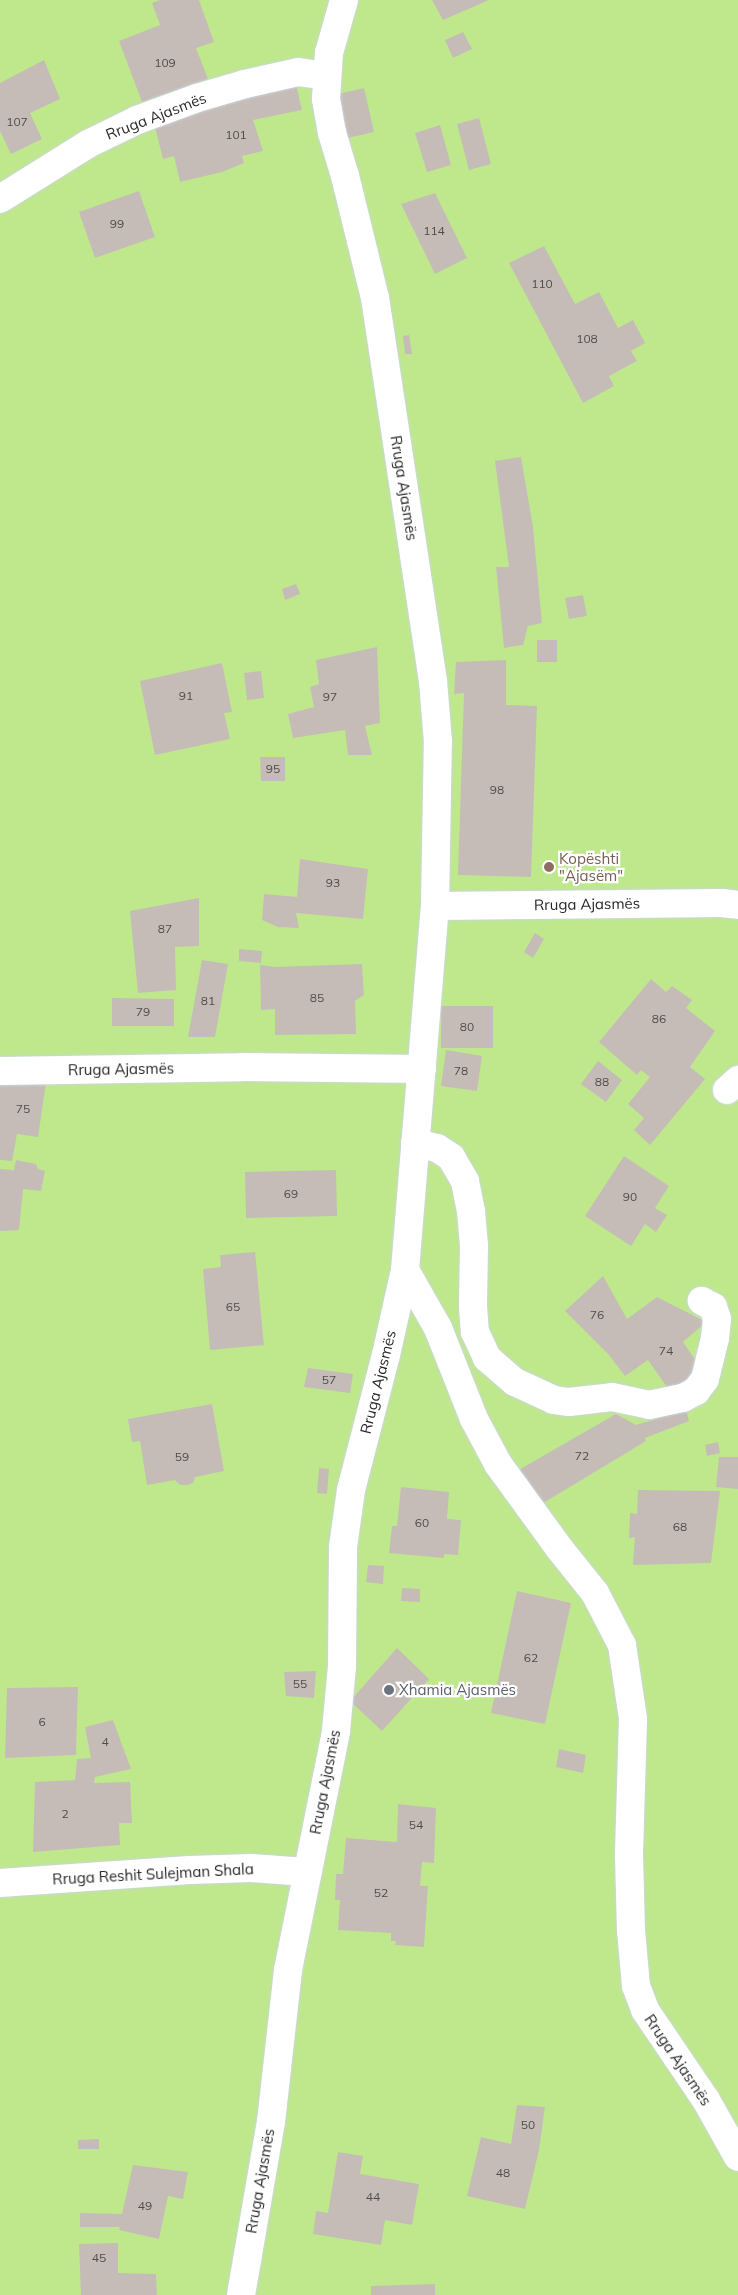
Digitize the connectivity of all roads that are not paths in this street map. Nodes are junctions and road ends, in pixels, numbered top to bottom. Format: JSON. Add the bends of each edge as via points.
{"nodes":[{"id":1,"x":344,"y":0,"type":"edge"},
{"id":2,"x":326,"y":76,"type":"junction"},
{"id":3,"x":0,"y":199,"type":"edge"},
{"id":4,"x":435,"y":906,"type":"junction"},
{"id":5,"x":738,"y":906,"type":"edge"},
{"id":6,"x":422,"y":1069,"type":"junction"},
{"id":7,"x":0,"y":1071,"type":"edge"},
{"id":8,"x":415,"y":1143,"type":"junction"},
{"id":9,"x":404,"y":1270,"type":"junction"},
{"id":10,"x":702,"y":1301,"type":"dead end"},
{"id":11,"x":306,"y":1872,"type":"junction"},
{"id":12,"x":0,"y":1883,"type":"edge"},
{"id":13,"x":738,"y":2157,"type":"edge"},
{"id":14,"x":241,"y":2295,"type":"edge"}],
"edges":[{"from":1,"to":2,"type":"street","name":"Rruga Ajasmës","via":[[328,53]]},
{"from":2,"to":3,"type":"street","name":"Rruga Ajasmës","via":[[298,72],[245,84],[137,120],[88,144]]},
{"from":2,"to":4,"type":"street","name":"Rruga Ajasmës","via":[[332,133],[375,298],[433,681],[438,742]]},
{"from":4,"to":5,"type":"street","name":"Rruga Ajasmës","via":[[722,903]]},
{"from":4,"to":6,"type":"street","name":"Rruga Ajasmës"},
{"from":6,"to":7,"type":"street","name":"Rruga Ajasmës"},
{"from":6,"to":8,"type":"street","name":"Rruga Ajasmës"},
{"from":8,"to":9,"type":"street","name":"Rruga Ajasmës"},
{"from":8,"to":10,"type":"street","via":[[437,1148],[451,1157],[465,1181],[474,1247],[475,1332],[487,1358],[515,1382],[554,1400],[569,1402],[612,1397],[649,1405],[683,1398],[696,1391],[706,1379],[715,1338],[717,1319],[713,1307]]},
{"from":9,"to":11,"type":"street","name":"Rruga Ajasmës","via":[[351,1490],[343,1547],[342,1666],[336,1731]]},
{"from":9,"to":13,"type":"street","name":"Rruga Ajasmës","via":[[438,1328],[474,1418],[498,1464],[595,1593],[622,1645],[633,1719],[630,1930],[636,1986],[645,2010],[706,2100]]},
{"from":11,"to":12,"type":"street","name":"Rruga Reshit Sulejman Shala","via":[[251,1868],[190,1870]]},
{"from":11,"to":14,"type":"street","name":"Rruga Ajasmës","via":[[288,1970],[270,2122]]}]}
